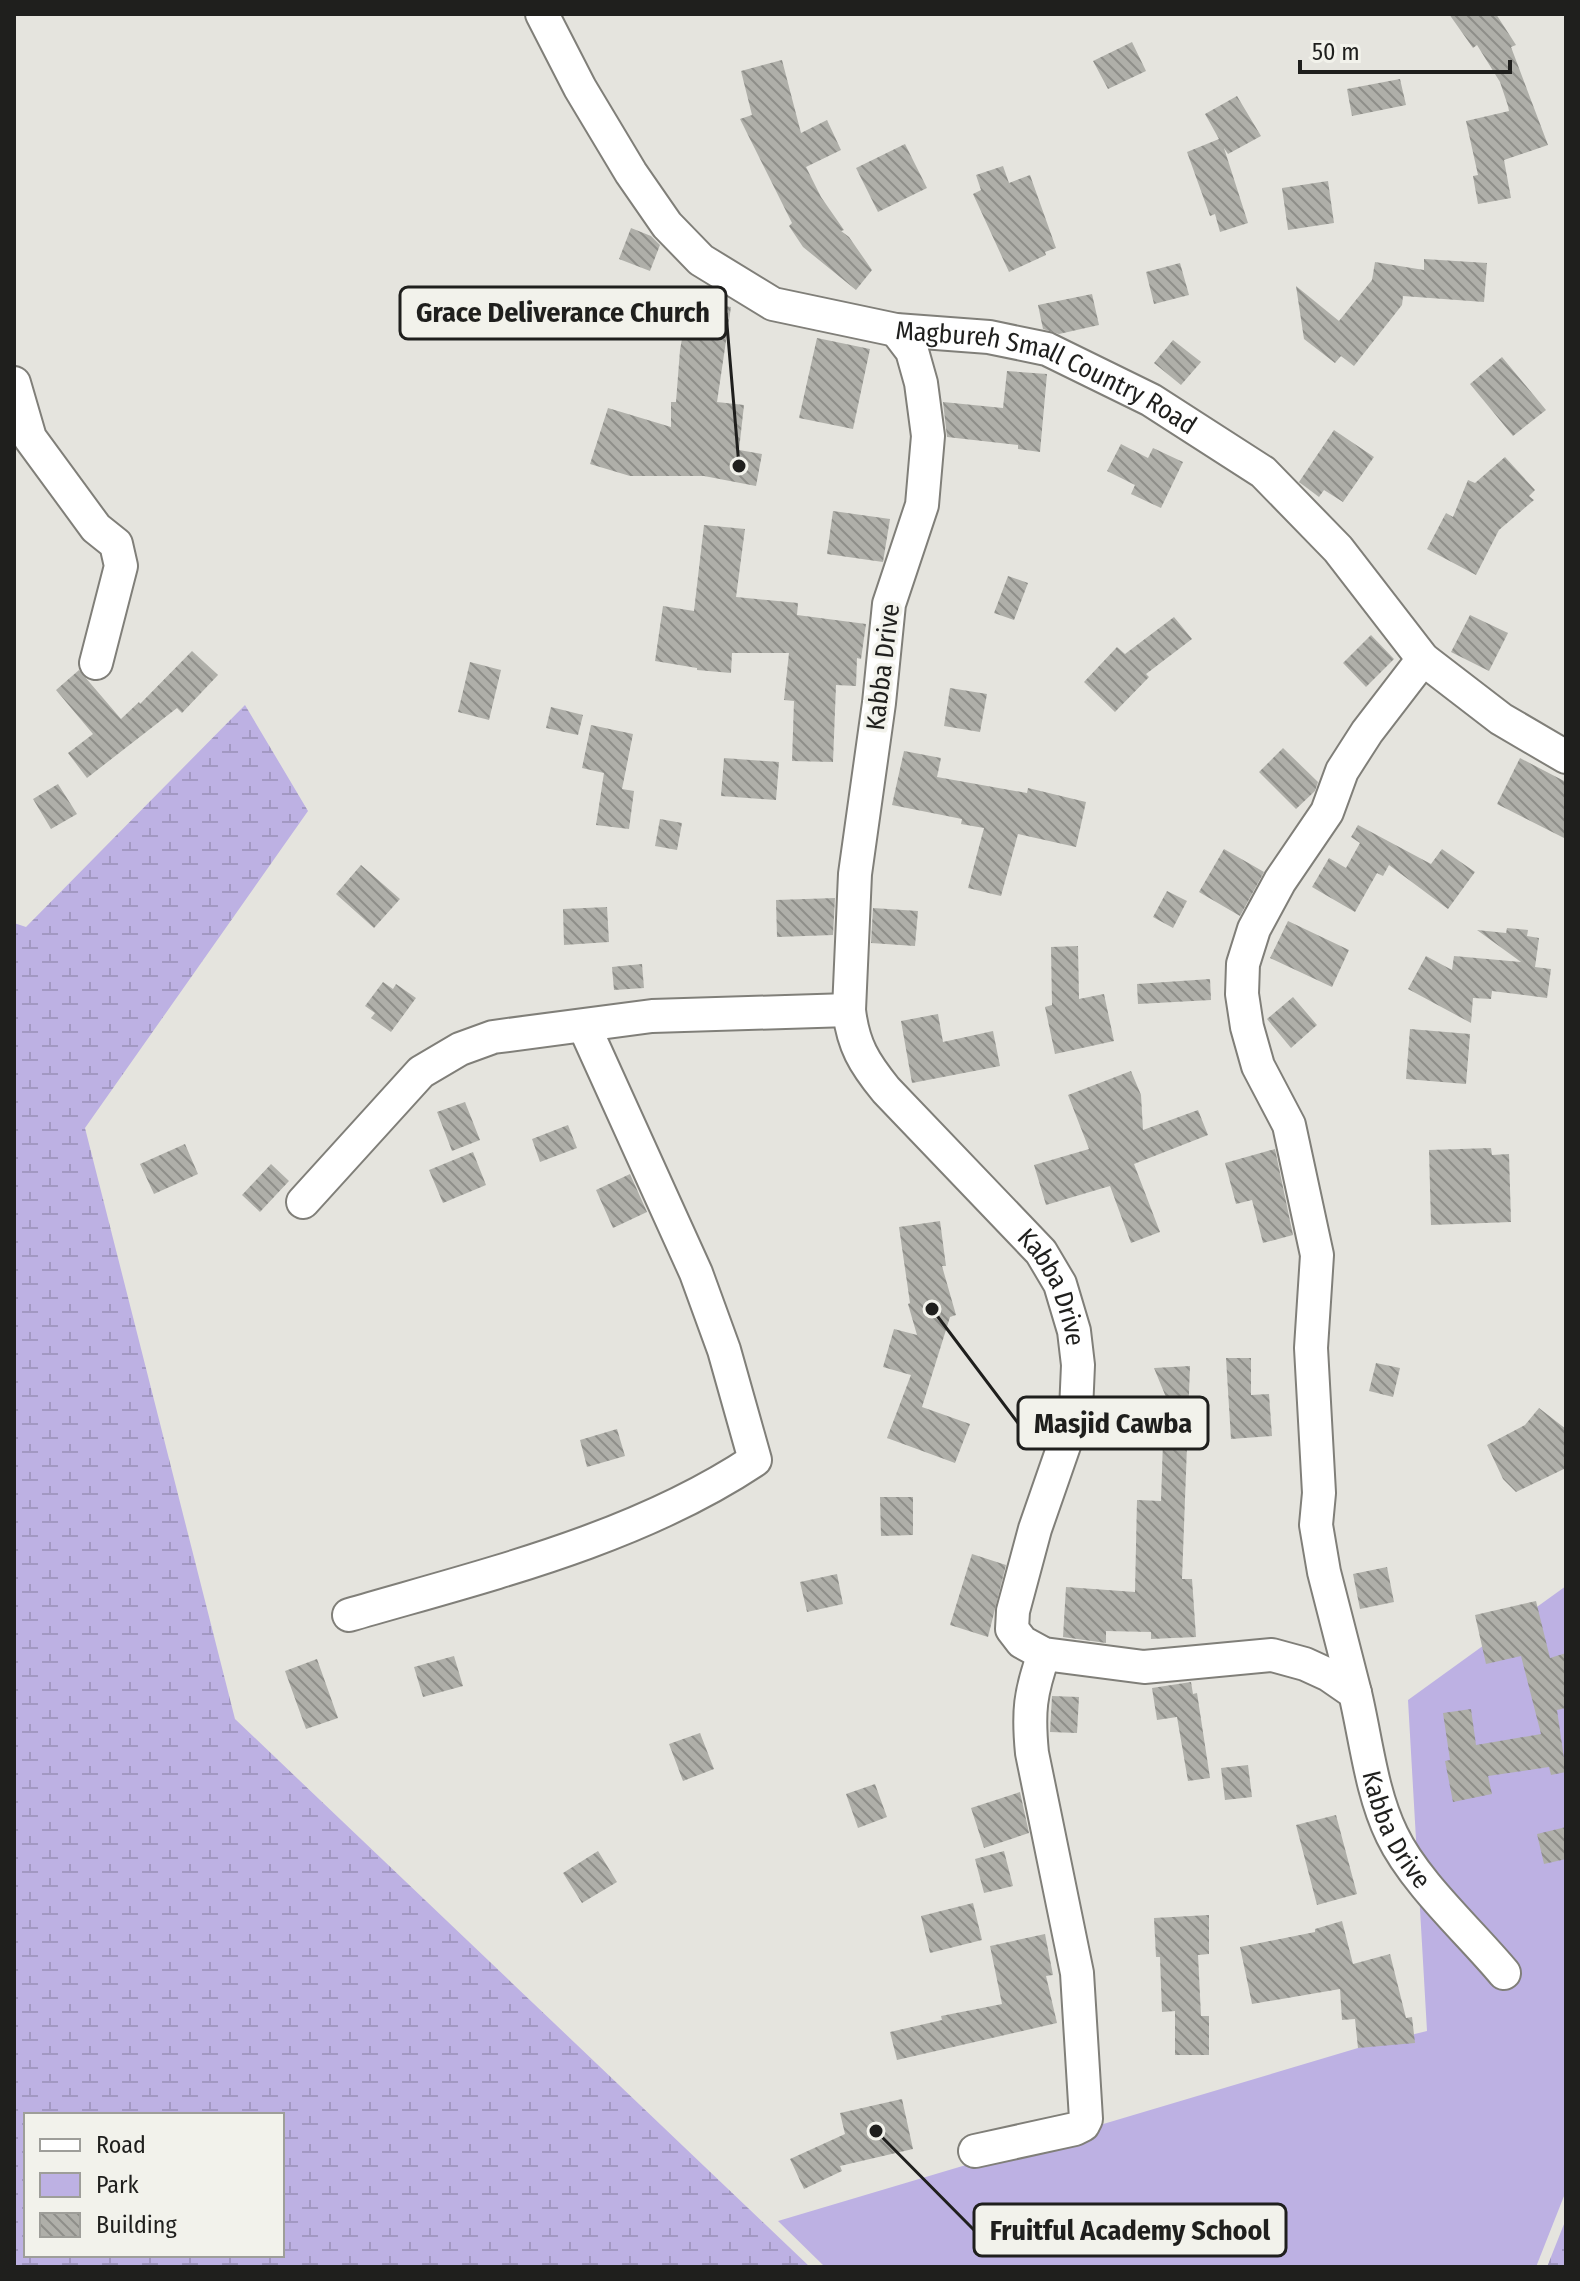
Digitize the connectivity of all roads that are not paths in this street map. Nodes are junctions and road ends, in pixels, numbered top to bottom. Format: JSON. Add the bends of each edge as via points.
{"nodes":[{"id":1,"x":542,"y":14,"type":"edge"},
{"id":2,"x":896,"y":330,"type":"junction"},
{"id":3,"x":14,"y":383,"type":"edge"},
{"id":4,"x":1423,"y":659,"type":"junction"},
{"id":5,"x":96,"y":663,"type":"dead end"},
{"id":6,"x":1566,"y":757,"type":"edge"},
{"id":7,"x":849,"y":1010,"type":"junction"},
{"id":8,"x":584,"y":1026,"type":"junction"},
{"id":9,"x":303,"y":1202,"type":"dead end"},
{"id":10,"x":349,"y":1615,"type":"dead end"},
{"id":11,"x":1044,"y":1654,"type":"junction"},
{"id":12,"x":1355,"y":1693,"type":"junction"},
{"id":13,"x":1504,"y":1973,"type":"dead end"},
{"id":14,"x":975,"y":2151,"type":"dead end"}],
"edges":[{"from":1,"to":2,"type":"street","name":"Magbureh Small Country Road","via":[[631,173],[667,225],[701,260],[773,304]]},
{"from":2,"to":4,"type":"street","name":"Magbureh Small Country Road","via":[[989,337],[1047,349],[1151,400],[1263,472],[1338,549]]},
{"from":2,"to":7,"type":"street","name":"Kabba Drive","via":[[912,351],[928,436],[922,505],[889,604],[855,874]]},
{"from":3,"to":5,"type":"street","via":[[30,438],[96,528],[116,544],[121,566]]},
{"from":4,"to":6,"type":"street","name":"Magbureh Small Country Road","via":[[1501,719]]},
{"from":4,"to":12,"type":"street","name":"Kabba Drive","via":[[1342,771],[1327,812],[1254,929],[1243,964],[1247,1027],[1263,1078],[1289,1125],[1317,1255],[1311,1348],[1316,1525]]},
{"from":7,"to":8,"type":"street","via":[[652,1016]]},
{"from":7,"to":11,"type":"street","name":"Kabba Drive","via":[[863,1061],[1041,1252],[1060,1284],[1074,1331],[1076,1411],[1035,1529],[1012,1620],[1022,1642]]},
{"from":8,"to":9,"type":"street","via":[[493,1037],[421,1072]]},
{"from":8,"to":10,"type":"street","via":[[696,1273],[755,1460],[653,1516],[547,1555]]},
{"from":11,"to":12,"type":"street","via":[[1144,1667],[1272,1655],[1305,1664]]},
{"from":11,"to":14,"type":"street","via":[[1031,1690],[1031,1742],[1077,1973],[1086,2119],[1075,2129]]},
{"from":12,"to":13,"type":"street","name":"Kabba Drive","via":[[1392,1836]]}]}
